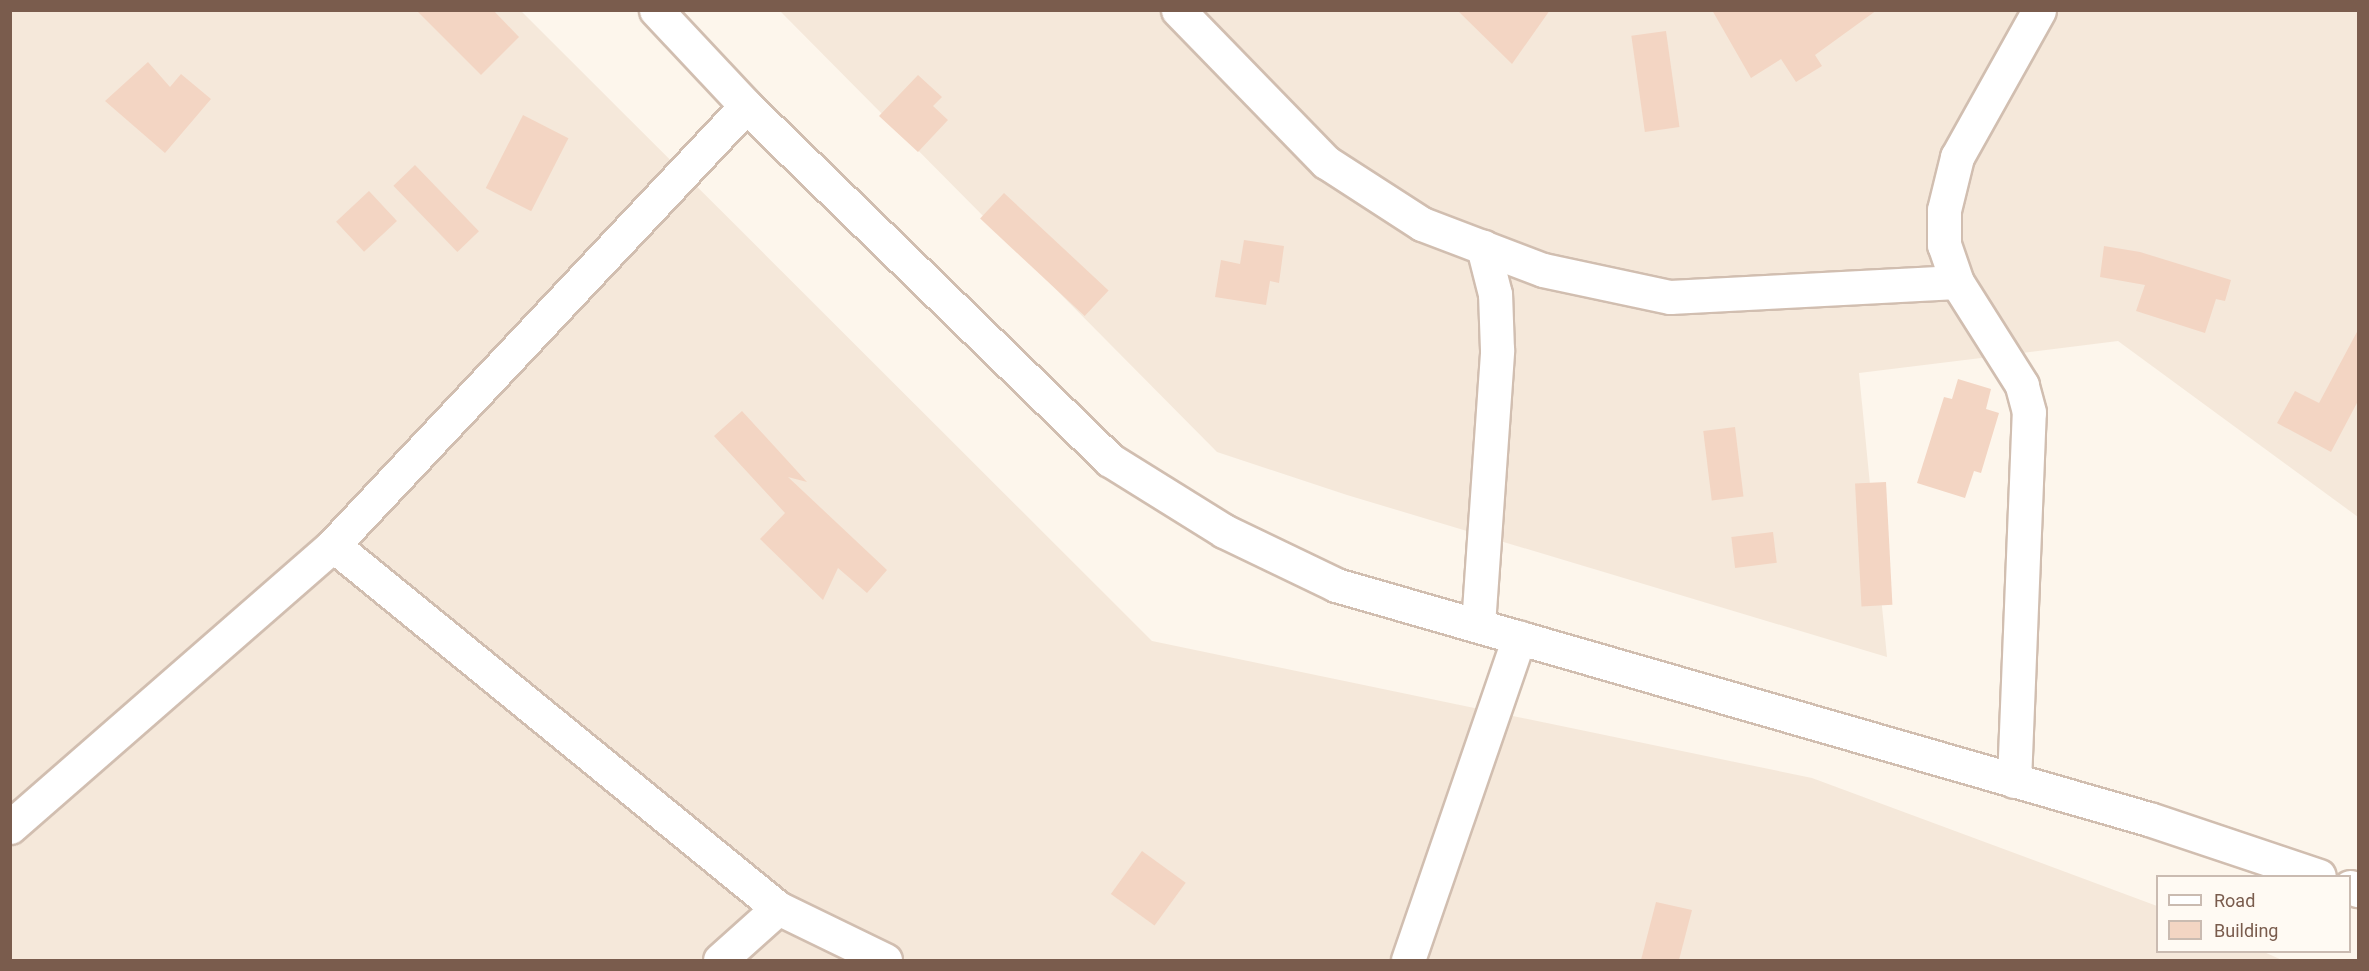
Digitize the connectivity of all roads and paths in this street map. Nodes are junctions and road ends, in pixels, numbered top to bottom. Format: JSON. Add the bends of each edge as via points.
{"nodes":[{"id":1,"x":656,"y":10,"type":"edge"},
{"id":2,"x":1179,"y":10,"type":"edge"},
{"id":3,"x":2039,"y":10,"type":"edge"},
{"id":4,"x":746,"y":106,"type":"junction"},
{"id":5,"x":1482,"y":247,"type":"junction"},
{"id":6,"x":1957,"y":282,"type":"junction"},
{"id":7,"x":333,"y":545,"type":"junction"},
{"id":8,"x":1478,"y":626,"type":"junction"},
{"id":9,"x":1519,"y":638,"type":"junction"},
{"id":10,"x":2014,"y":781,"type":"junction"},
{"id":11,"x":10,"y":827,"type":"edge"},
{"id":12,"x":2316,"y":875,"type":"edge"},
{"id":13,"x":778,"y":908,"type":"junction"},
{"id":14,"x":720,"y":960,"type":"edge"},
{"id":15,"x":885,"y":960,"type":"edge"},
{"id":16,"x":1408,"y":960,"type":"edge"}],
"edges":[{"from":1,"to":4,"type":"street"},
{"from":2,"to":5,"type":"street","via":[[1326,162],[1422,224]]},
{"from":3,"to":6,"type":"street","via":[[1957,157],[1944,210],[1944,245]]},
{"from":4,"to":7,"type":"street"},
{"from":4,"to":8,"type":"street","via":[[1110,460],[1224,531],[1336,585]]},
{"from":5,"to":6,"type":"street","via":[[1543,270],[1670,297]]},
{"from":5,"to":8,"type":"street","via":[[1495,294],[1497,350]]},
{"from":6,"to":10,"type":"street","via":[[2022,385],[2029,412]]},
{"from":7,"to":11,"type":"street"},
{"from":7,"to":13,"type":"street"},
{"from":8,"to":9,"type":"street"},
{"from":9,"to":10,"type":"street"},
{"from":9,"to":16,"type":"street"},
{"from":10,"to":12,"type":"street","via":[[2149,819]]},
{"from":13,"to":14,"type":"street"},
{"from":13,"to":15,"type":"street"}]}
